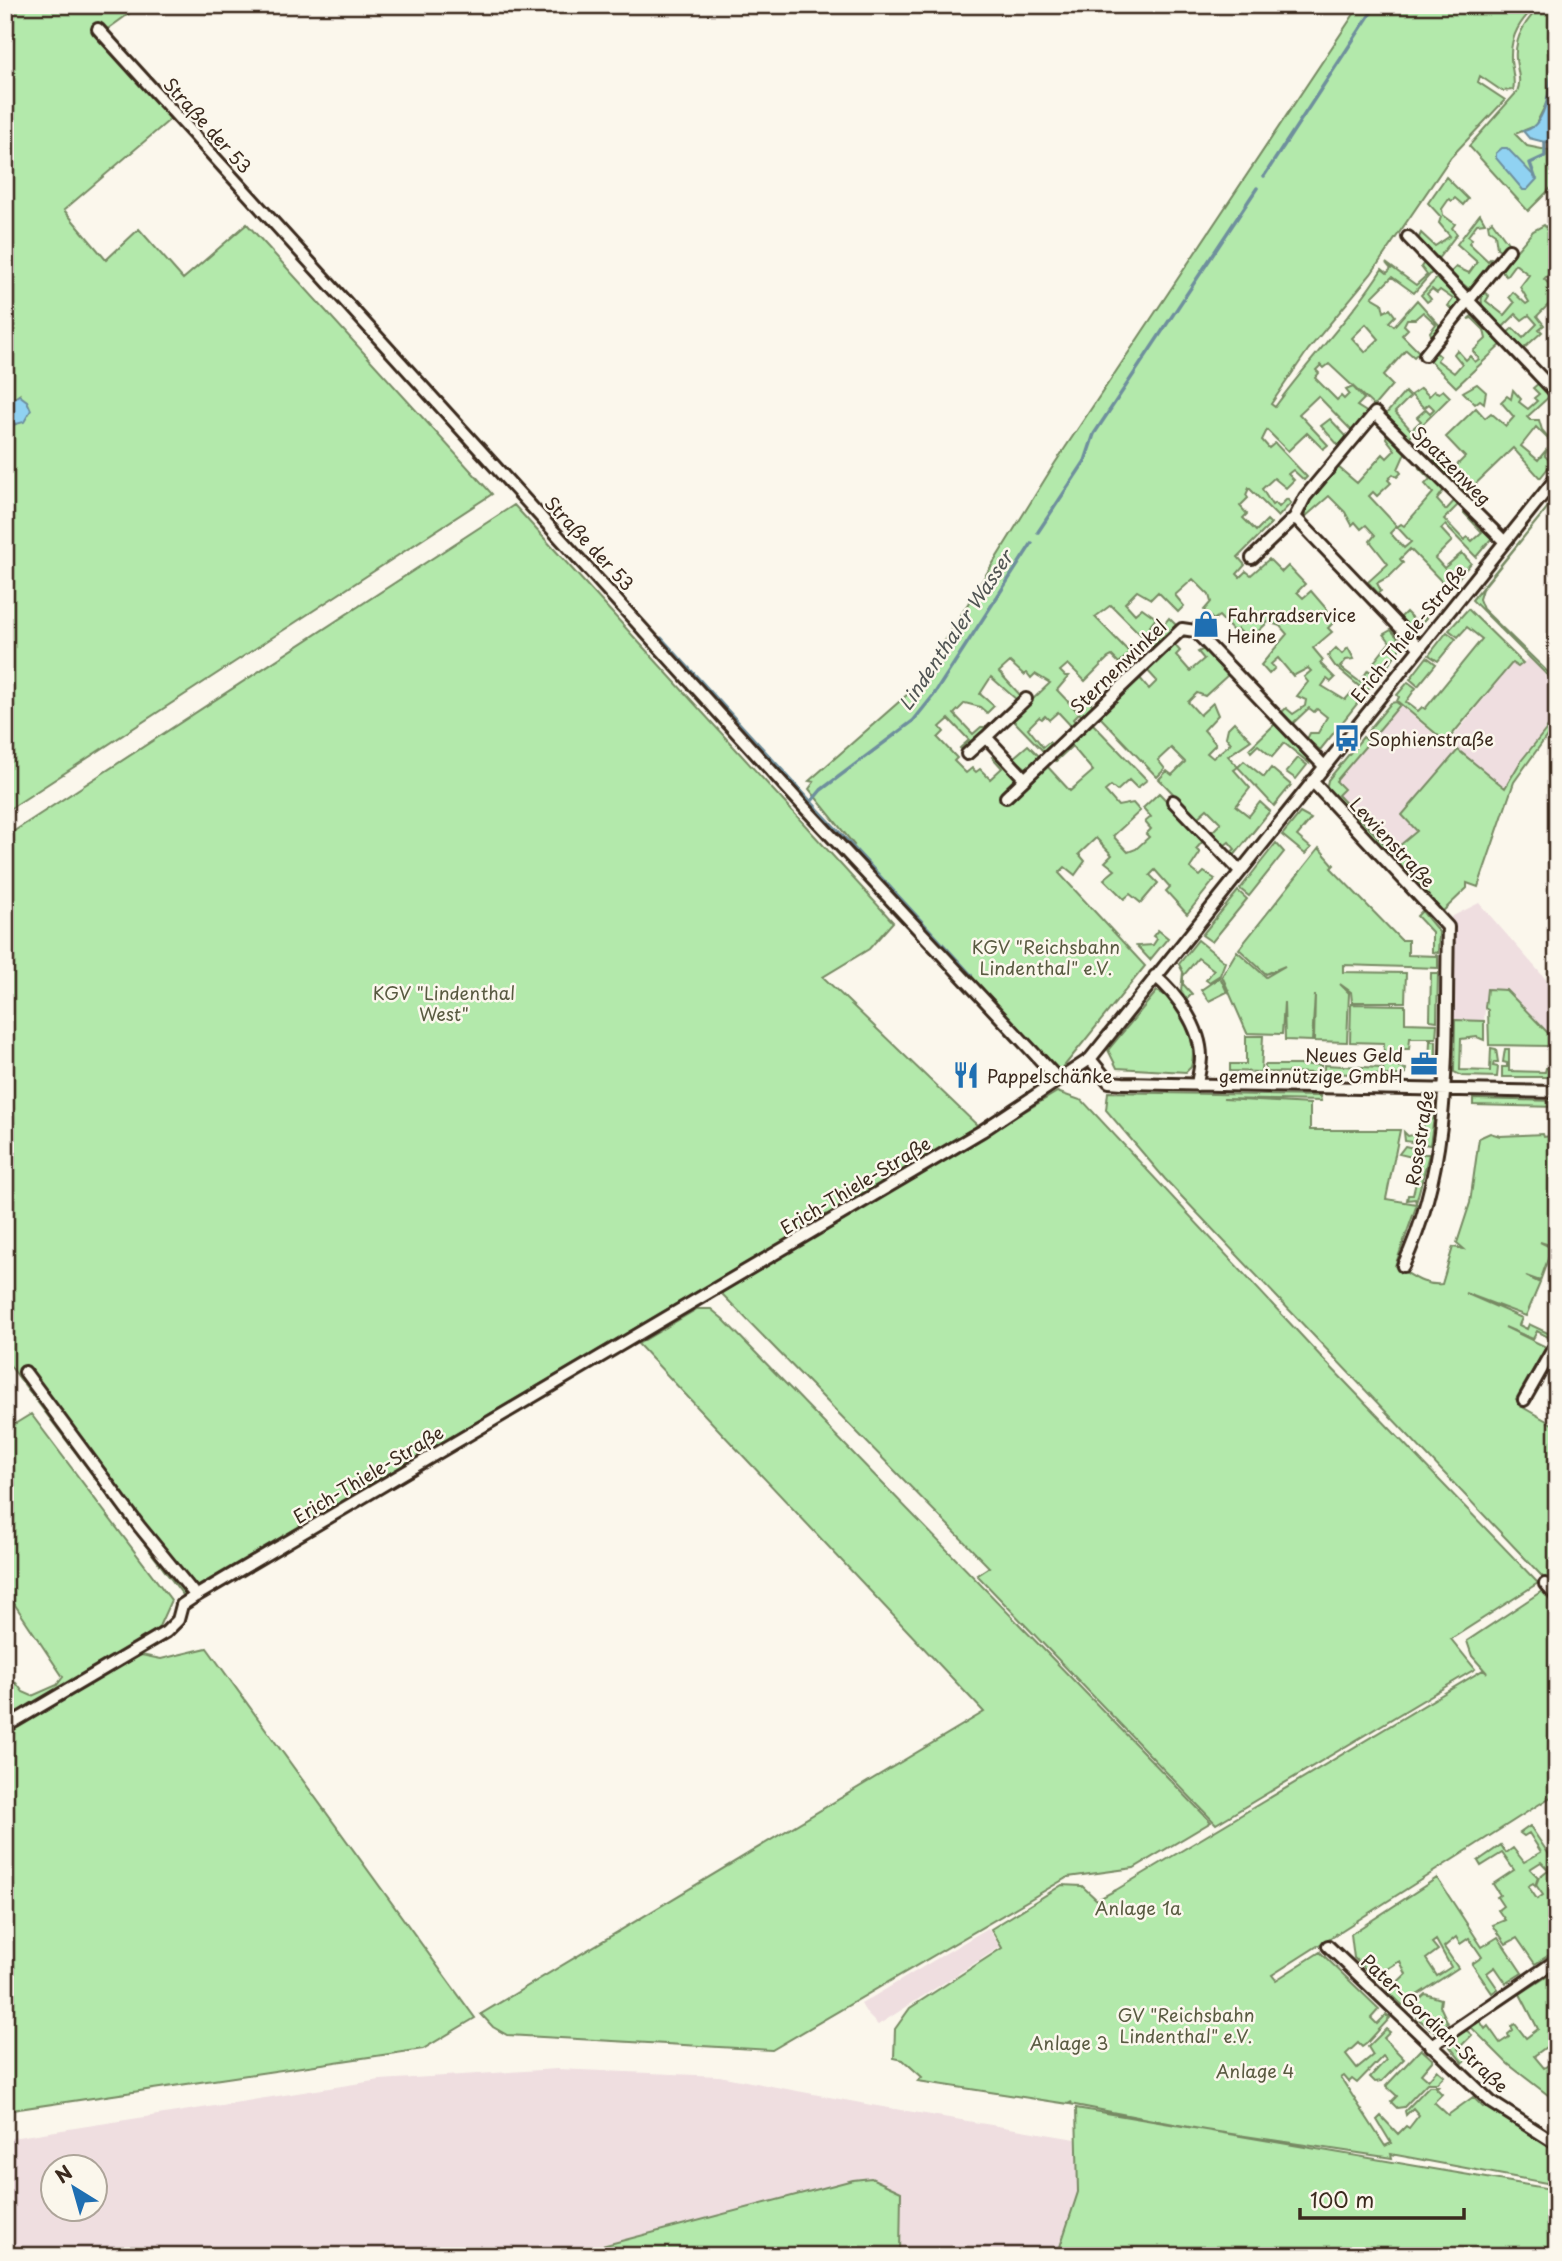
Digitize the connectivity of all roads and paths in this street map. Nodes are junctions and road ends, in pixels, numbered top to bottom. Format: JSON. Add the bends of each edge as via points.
{"nodes":[{"id":1,"x":97,"y":29,"type":"dead end"},
{"id":2,"x":1408,"y":237,"type":"dead end"},
{"id":3,"x":1509,"y":250,"type":"dead end"},
{"id":4,"x":1470,"y":302,"type":"junction"},
{"id":5,"x":1425,"y":355,"type":"dead end"},
{"id":6,"x":1557,"y":394,"type":"edge"},
{"id":7,"x":1557,"y":477,"type":"edge"},
{"id":8,"x":1295,"y":517,"type":"junction"},
{"id":9,"x":1504,"y":541,"type":"junction"},
{"id":10,"x":1252,"y":558,"type":"dead end"},
{"id":11,"x":1418,"y":646,"type":"junction"},
{"id":12,"x":1026,"y":699,"type":"dead end"},
{"id":13,"x":986,"y":737,"type":"junction"},
{"id":14,"x":967,"y":754,"type":"dead end"},
{"id":15,"x":1324,"y":766,"type":"junction"},
{"id":16,"x":1025,"y":779,"type":"junction"},
{"id":17,"x":1312,"y":781,"type":"junction"},
{"id":18,"x":1006,"y":797,"type":"dead end"},
{"id":19,"x":1173,"y":801,"type":"dead end"},
{"id":20,"x":1240,"y":872,"type":"junction"},
{"id":21,"x":1448,"y":927,"type":"joint"},
{"id":22,"x":1155,"y":976,"type":"junction"},
{"id":23,"x":1090,"y":1059,"type":"junction"},
{"id":24,"x":1059,"y":1080,"type":"junction"},
{"id":25,"x":1197,"y":1085,"type":"junction"},
{"id":26,"x":1445,"y":1090,"type":"junction"},
{"id":27,"x":1557,"y":1092,"type":"edge"},
{"id":28,"x":1403,"y":1266,"type":"dead end"},
{"id":29,"x":1557,"y":1342,"type":"edge"},
{"id":30,"x":25,"y":1373,"type":"dead end"},
{"id":31,"x":1524,"y":1400,"type":"dead end"},
{"id":32,"x":1545,"y":1584,"type":"dead end"},
{"id":33,"x":196,"y":1597,"type":"junction"},
{"id":34,"x":1557,"y":1597,"type":"edge"},
{"id":35,"x":5,"y":1727,"type":"edge"},
{"id":36,"x":1328,"y":1946,"type":"dead end"},
{"id":37,"x":1557,"y":1960,"type":"edge"},
{"id":38,"x":1431,"y":2046,"type":"junction"},
{"id":39,"x":1557,"y":2144,"type":"edge"}],
"edges":[{"from":1,"to":24,"type":"street","name":"Straße der 53","via":[[804,808]]},
{"from":2,"to":4,"type":"street"},
{"from":3,"to":4,"type":"street"},
{"from":4,"to":5,"type":"street"},
{"from":4,"to":6,"type":"street"},
{"from":7,"to":9,"type":"street","name":"Erich-Thiele-Straße"},
{"from":8,"to":9,"type":"street","name":"Spatzenweg","via":[[1305,497],[1375,413]]},
{"from":8,"to":10,"type":"street"},
{"from":8,"to":11,"type":"street"},
{"from":9,"to":11,"type":"street","name":"Erich-Thiele-Straße"},
{"from":11,"to":15,"type":"street","name":"Erich-Thiele-Straße"},
{"from":12,"to":13,"type":"street"},
{"from":13,"to":14,"type":"street"},
{"from":13,"to":16,"type":"street"},
{"from":15,"to":16,"type":"street","name":"Sternenwinkel","via":[[1189,629],[1175,634]]},
{"from":15,"to":17,"type":"street","name":"Erich-Thiele-Straße"},
{"from":16,"to":18,"type":"street","name":"Sternenwinkel"},
{"from":17,"to":20,"type":"street","name":"Erich-Thiele-Straße"},
{"from":17,"to":21,"type":"street","name":"Lewienstraße"},
{"from":19,"to":20,"type":"street"},
{"from":20,"to":22,"type":"street","name":"Erich-Thiele-Straße"},
{"from":21,"to":26,"type":"street","name":"Rosestraße"},
{"from":22,"to":23,"type":"street","name":"Erich-Thiele-Straße"},
{"from":22,"to":25,"type":"street","via":[[1178,1000],[1196,1037],[1201,1059]]},
{"from":23,"to":24,"type":"street","name":"Erich-Thiele-Straße"},
{"from":23,"to":25,"type":"street","via":[[1109,1082]]},
{"from":24,"to":33,"type":"street","name":"Erich-Thiele-Straße","via":[[982,1131]]},
{"from":25,"to":26,"type":"street"},
{"from":26,"to":27,"type":"street"},
{"from":26,"to":28,"type":"street","name":"Rosestraße","via":[[1437,1157],[1419,1228]]},
{"from":29,"to":31,"type":"street"},
{"from":30,"to":33,"type":"street"},
{"from":32,"to":34,"type":"street"},
{"from":33,"to":35,"type":"street","name":"Erich-Thiele-Straße","via":[[182,1605],[178,1620],[166,1632]]},
{"from":36,"to":38,"type":"street","name":"Pater-Gordian-Straße"},
{"from":37,"to":38,"type":"street"},
{"from":38,"to":39,"type":"street","name":"Pater-Gordian-Straße","via":[[1491,2102]]}]}
